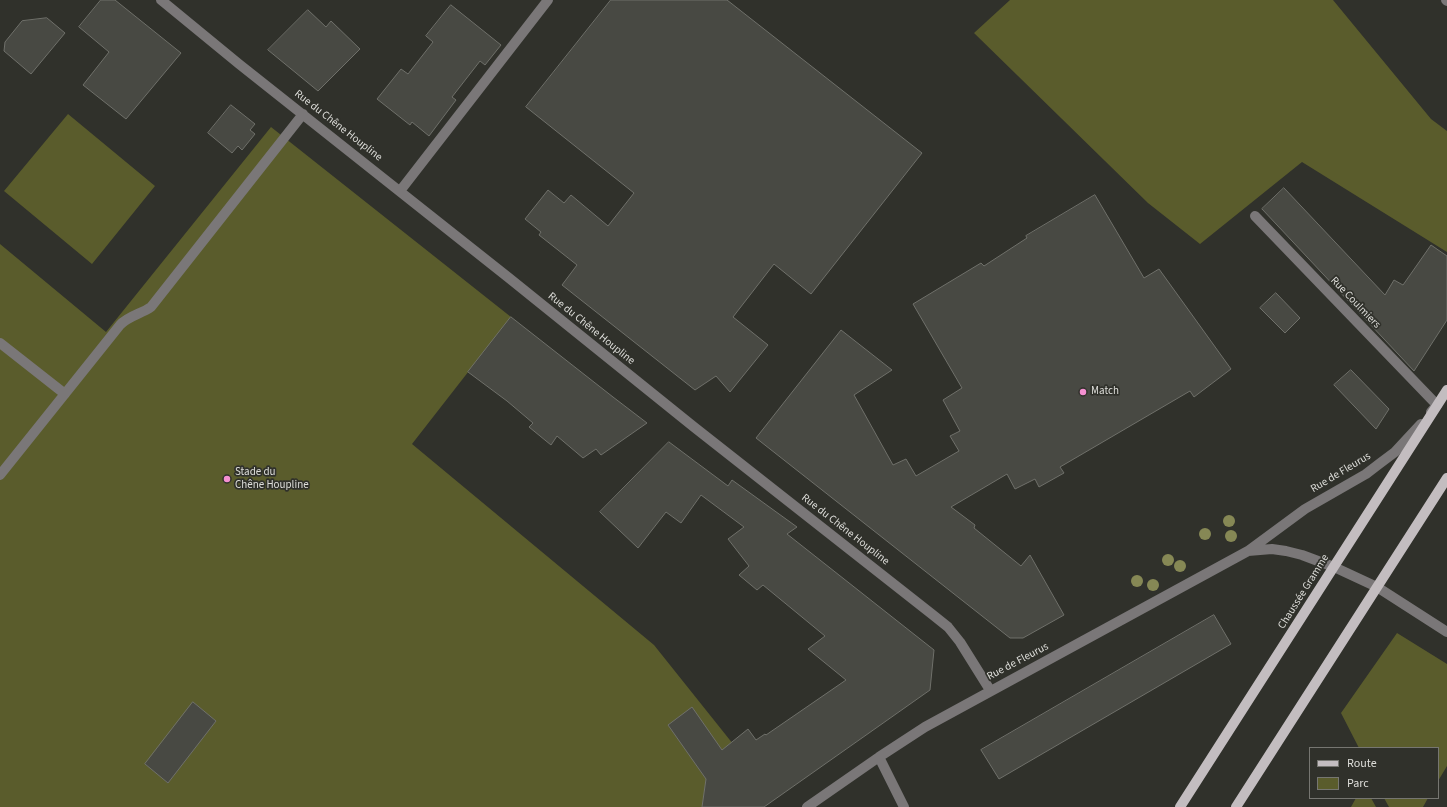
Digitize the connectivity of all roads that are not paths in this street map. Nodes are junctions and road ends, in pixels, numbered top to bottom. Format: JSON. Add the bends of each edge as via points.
{"nodes":[{"id":1,"x":161,"y":0,"type":"edge"},
{"id":2,"x":548,"y":0,"type":"edge"},
{"id":3,"x":303,"y":114,"type":"junction"},
{"id":4,"x":400,"y":191,"type":"junction"},
{"id":5,"x":1255,"y":216,"type":"dead end"},
{"id":6,"x":0,"y":344,"type":"edge"},
{"id":7,"x":1447,"y":390,"type":"edge"},
{"id":8,"x":65,"y":394,"type":"junction"},
{"id":9,"x":1437,"y":405,"type":"junction"},
{"id":10,"x":0,"y":475,"type":"edge"},
{"id":11,"x":1447,"y":478,"type":"edge"},
{"id":12,"x":1248,"y":551,"type":"junction"},
{"id":13,"x":1334,"y":567,"type":"junction"},
{"id":14,"x":1377,"y":587,"type":"junction"},
{"id":15,"x":1447,"y":632,"type":"edge"},
{"id":16,"x":990,"y":690,"type":"junction"},
{"id":17,"x":879,"y":757,"type":"junction"},
{"id":18,"x":807,"y":807,"type":"edge"},
{"id":19,"x":904,"y":807,"type":"edge"},
{"id":20,"x":1180,"y":807,"type":"edge"},
{"id":21,"x":1236,"y":807,"type":"edge"}],
"edges":[{"from":1,"to":3,"type":"street","name":"Rue du Chêne Houpline"},
{"from":2,"to":4,"type":"street"},
{"from":3,"to":4,"type":"street","name":"Rue du Chêne Houpline"},
{"from":3,"to":8,"type":"street","via":[[151,307],[124,321]]},
{"from":4,"to":16,"type":"street","name":"Rue du Chêne Houpline","via":[[934,615],[960,642]]},
{"from":5,"to":9,"type":"street","name":"Rue Coulmiers"},
{"from":6,"to":8,"type":"street"},
{"from":7,"to":9,"type":"main road","name":"Chaussée Gramme"},
{"from":8,"to":10,"type":"street"},
{"from":9,"to":12,"type":"street","name":"Rue de Fleurus","via":[[1411,436],[1380,464],[1305,509]]},
{"from":9,"to":13,"type":"main road","name":"Chaussée Gramme"},
{"from":11,"to":14,"type":"main road"},
{"from":12,"to":13,"type":"street","name":"Rue de Fleurus","via":[[1286,551]]},
{"from":12,"to":16,"type":"street","name":"Rue de Fleurus"},
{"from":13,"to":14,"type":"street","name":"Rue de Fleurus"},
{"from":13,"to":20,"type":"main road","name":"Chaussée Gramme"},
{"from":14,"to":15,"type":"street","name":"Rue de Fleurus"},
{"from":14,"to":21,"type":"main road"},
{"from":16,"to":17,"type":"street","name":"Rue de Fleurus"},
{"from":17,"to":18,"type":"street","name":"Rue de Fleurus"},
{"from":17,"to":19,"type":"street"}]}
